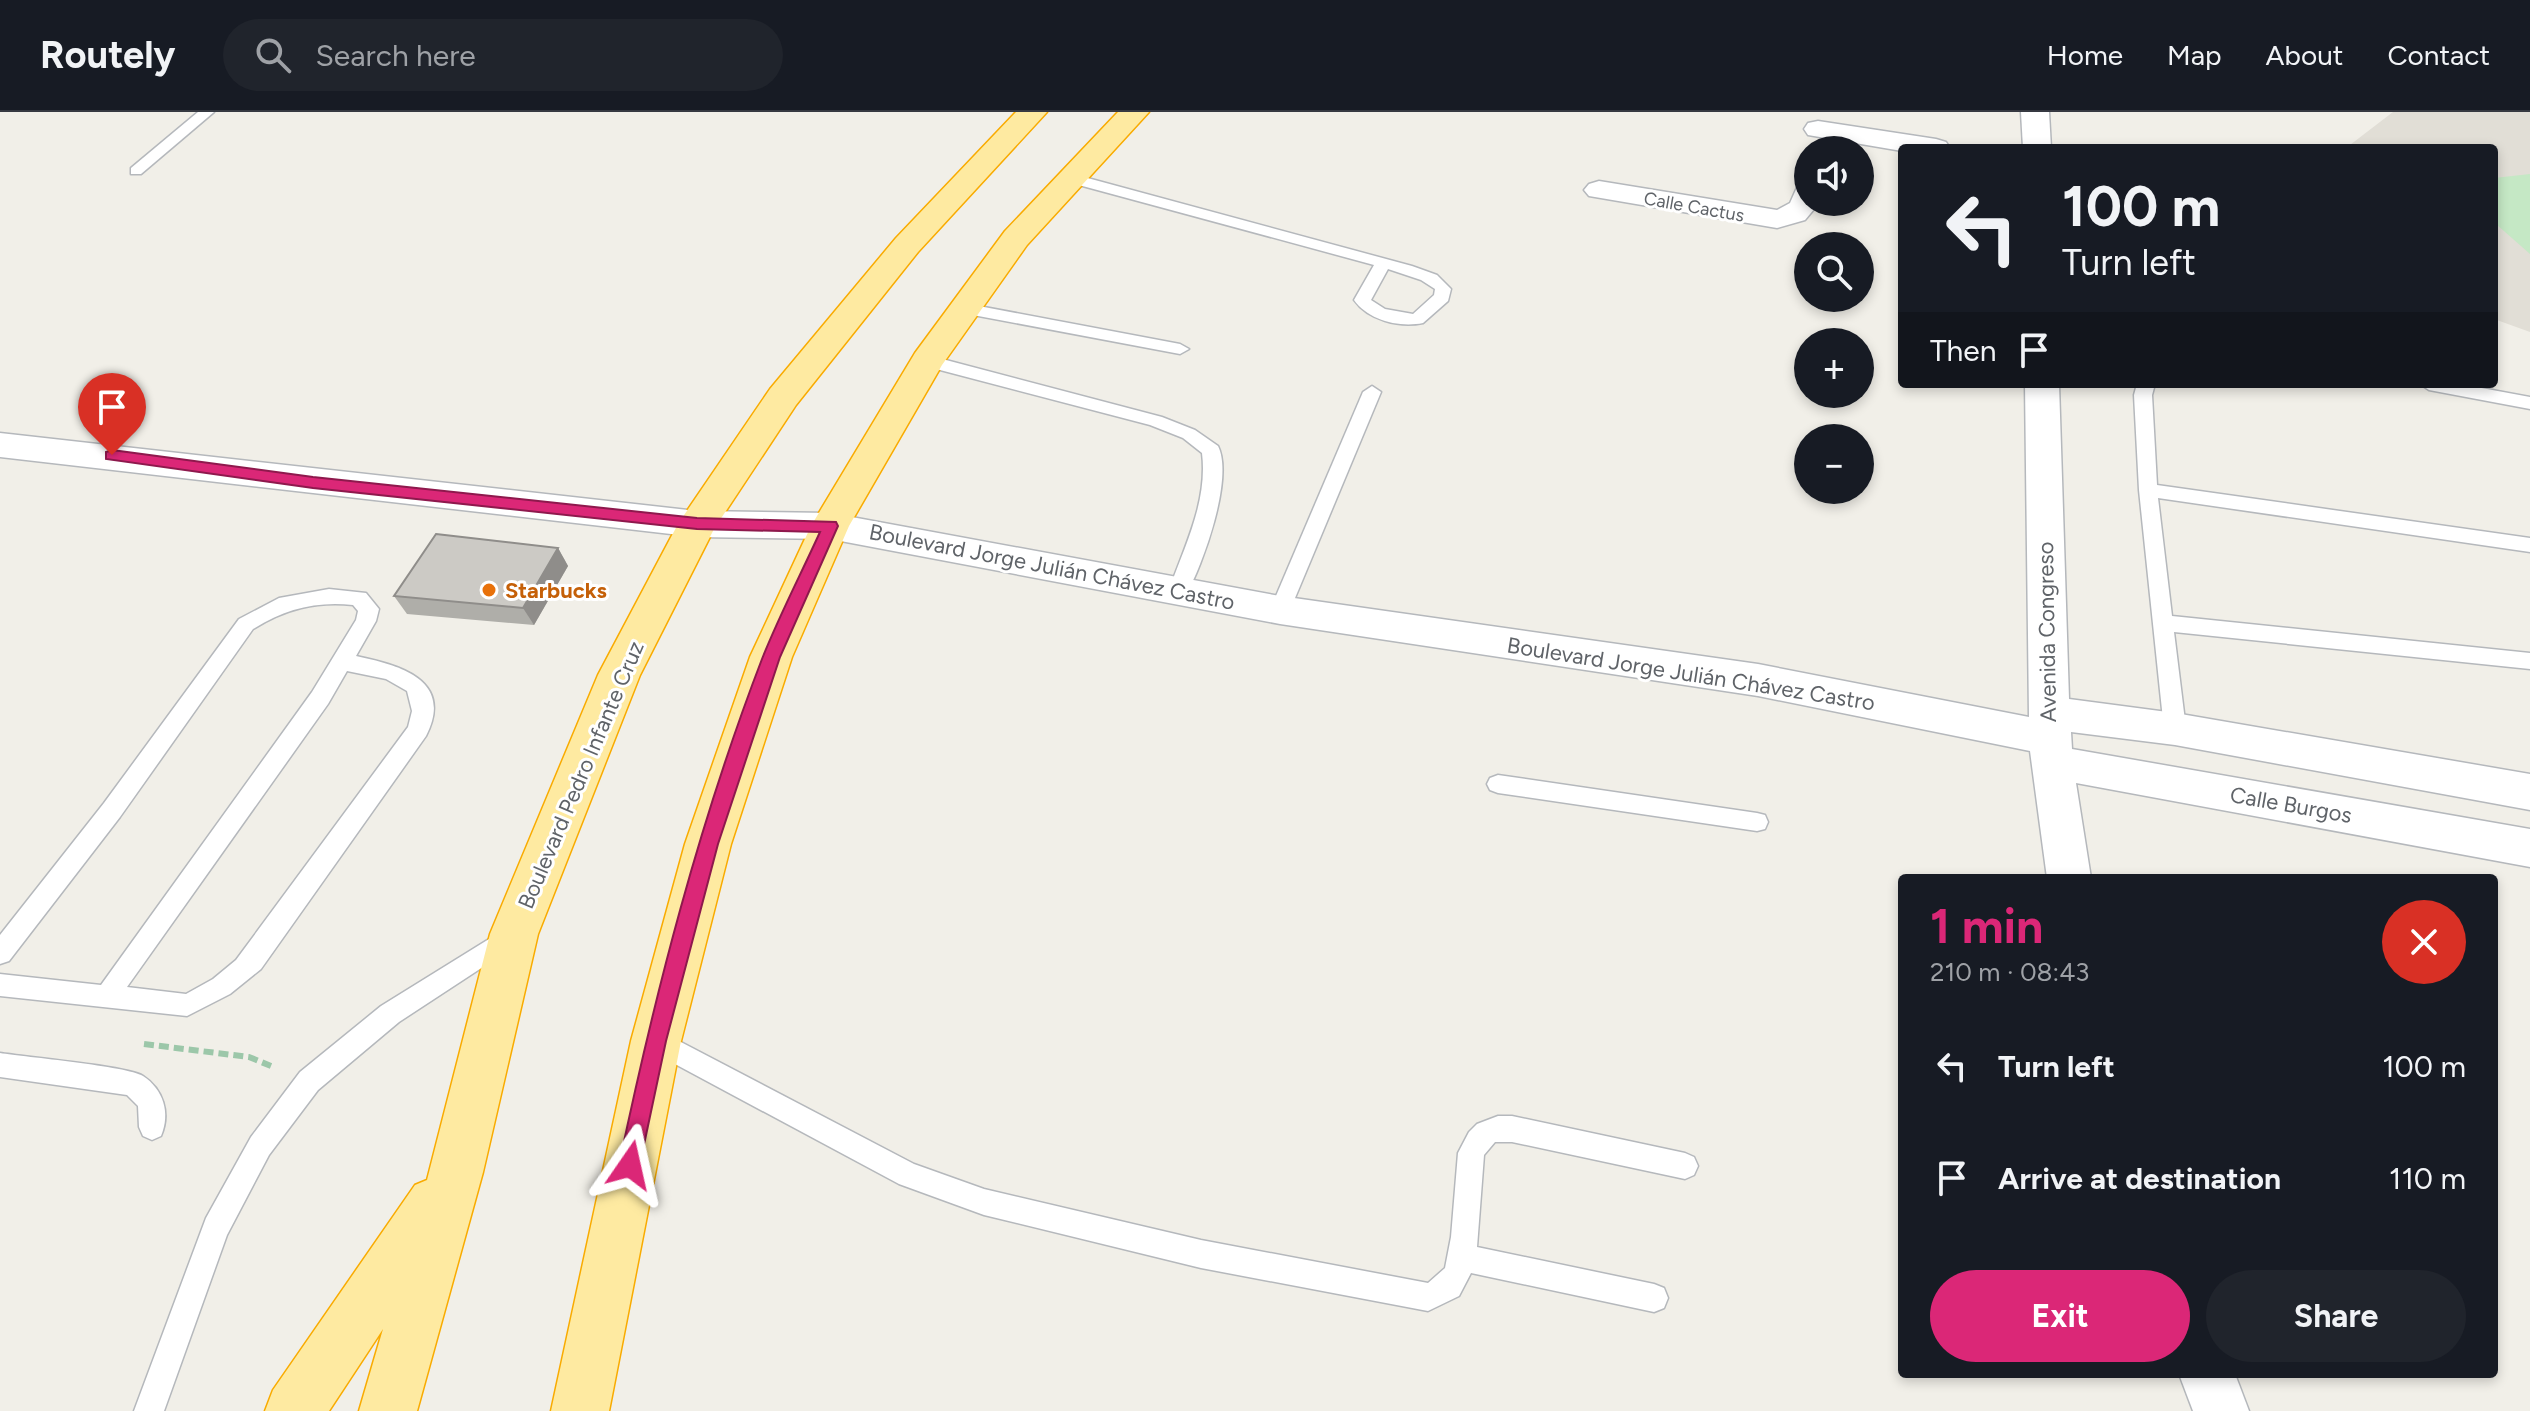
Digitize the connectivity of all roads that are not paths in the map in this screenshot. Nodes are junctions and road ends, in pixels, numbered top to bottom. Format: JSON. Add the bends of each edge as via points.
{"nodes":[{"id":1,"x":207,"y":112,"type":"edge"},
{"id":2,"x":1032,"y":112,"type":"edge"},
{"id":3,"x":1134,"y":112,"type":"edge"},
{"id":4,"x":2035,"y":112,"type":"edge"},
{"id":5,"x":1818,"y":130,"type":"edge"},
{"id":6,"x":1910,"y":144,"type":"edge"},
{"id":7,"x":2037,"y":144,"type":"edge"},
{"id":8,"x":136,"y":171,"type":"dead end"},
{"id":9,"x":1069,"y":178,"type":"junction"},
{"id":10,"x":1599,"y":190,"type":"dead end"},
{"id":11,"x":1794,"y":213,"type":"edge"},
{"id":12,"x":1383,"y":263,"type":"junction"},
{"id":13,"x":963,"y":308,"type":"junction"},
{"id":14,"x":1180,"y":349,"type":"dead end"},
{"id":15,"x":927,"y":361,"type":"junction"},
{"id":16,"x":2042,"y":388,"type":"edge"},
{"id":17,"x":2145,"y":388,"type":"edge"},
{"id":18,"x":2450,"y":388,"type":"edge"},
{"id":19,"x":1372,"y":392,"type":"dead end"},
{"id":20,"x":2530,"y":403,"type":"edge"},
{"id":21,"x":0,"y":445,"type":"edge"},
{"id":22,"x":2148,"y":490,"type":"junction"},
{"id":23,"x":697,"y":524,"type":"junction"},
{"id":24,"x":830,"y":526,"type":"junction"},
{"id":25,"x":2530,"y":545,"type":"edge"},
{"id":26,"x":1179,"y":590,"type":"junction"},
{"id":27,"x":1280,"y":610,"type":"junction"},
{"id":28,"x":2165,"y":623,"type":"junction"},
{"id":29,"x":2530,"y":661,"type":"edge"},
{"id":30,"x":343,"y":662,"type":"junction"},
{"id":31,"x":2175,"y":729,"type":"junction"},
{"id":32,"x":2050,"y":738,"type":"junction"},
{"id":33,"x":1498,"y":784,"type":"dead end"},
{"id":34,"x":2530,"y":792,"type":"edge"},
{"id":35,"x":1757,"y":822,"type":"dead end"},
{"id":36,"x":2530,"y":848,"type":"edge"},
{"id":37,"x":2068,"y":874,"type":"edge"},
{"id":38,"x":514,"y":934,"type":"junction"},
{"id":39,"x":0,"y":953,"type":"edge"},
{"id":40,"x":0,"y":985,"type":"edge"},
{"id":41,"x":106,"y":997,"type":"junction"},
{"id":42,"x":656,"y":1041,"type":"junction"},
{"id":43,"x":0,"y":1065,"type":"edge"},
{"id":44,"x":152,"y":1127,"type":"dead end"},
{"id":45,"x":1685,"y":1166,"type":"dead end"},
{"id":46,"x":456,"y":1172,"type":"junction"},
{"id":47,"x":1461,"y":1257,"type":"junction"},
{"id":48,"x":1654,"y":1298,"type":"dead end"},
{"id":49,"x":2209,"y":1378,"type":"edge"},
{"id":50,"x":149,"y":1411,"type":"edge"},
{"id":51,"x":294,"y":1411,"type":"edge"},
{"id":52,"x":388,"y":1411,"type":"edge"},
{"id":53,"x":580,"y":1411,"type":"edge"},
{"id":54,"x":2221,"y":1411,"type":"edge"}],
"edges":[{"from":1,"to":8,"type":"lane"},
{"from":2,"to":23,"type":"highway","name":"Boulevard Pedro Infante Cruz","via":[[907,245],[793,385]]},
{"from":3,"to":9,"type":"highway"},
{"from":4,"to":7,"type":"street"},
{"from":5,"to":6,"type":"street"},
{"from":9,"to":12,"type":"lane"},
{"from":9,"to":13,"type":"highway"},
{"from":10,"to":11,"type":"street","name":"Calle Cactus","via":[[1762,219]]},
{"from":12,"to":12,"type":"lane","via":[[1438,282],[1442,297],[1417,319],[1366,306],[1362,300]]},
{"from":13,"to":14,"type":"lane"},
{"from":13,"to":15,"type":"highway"},
{"from":15,"to":24,"type":"highway"},
{"from":15,"to":26,"type":"lane","via":[[1156,421],[1211,450],[1211,491]]},
{"from":16,"to":32,"type":"street","name":"Avenida Congreso"},
{"from":17,"to":22,"type":"lane"},
{"from":18,"to":20,"type":"lane"},
{"from":19,"to":27,"type":"lane"},
{"from":21,"to":23,"type":"street","name":"Boulevard Jorge Julián Chávez Castro"},
{"from":22,"to":25,"type":"lane"},
{"from":22,"to":28,"type":"lane"},
{"from":23,"to":24,"type":"street","name":"Boulevard Jorge Julián Chávez Castro"},
{"from":23,"to":38,"type":"highway","name":"Boulevard Pedro Infante Cruz","via":[[619,675]]},
{"from":24,"to":26,"type":"street","name":"Boulevard Jorge Julián Chávez Castro"},
{"from":24,"to":42,"type":"highway","via":[[771,657],[732,772]]},
{"from":26,"to":27,"type":"street","name":"Boulevard Jorge Julián Chávez Castro"},
{"from":27,"to":32,"type":"street","name":"Boulevard Jorge Julián Chávez Castro","via":[[1758,680]]},
{"from":28,"to":29,"type":"lane"},
{"from":28,"to":31,"type":"lane"},
{"from":30,"to":39,"type":"lane","via":[[366,621],[369,609],[359,598],[321,594],[275,607],[246,624],[112,810]]},
{"from":30,"to":41,"type":"lane"},
{"from":30,"to":41,"type":"lane","via":[[397,673],[414,682],[424,712],[418,730],[235,979],[187,1005]]},
{"from":31,"to":32,"type":"street"},
{"from":31,"to":34,"type":"street"},
{"from":32,"to":36,"type":"street","name":"Calle Burgos"},
{"from":32,"to":37,"type":"street","name":"Avenida Congreso"},
{"from":33,"to":35,"type":"lane"},
{"from":38,"to":46,"type":"highway","name":"Boulevard Pedro Infante Cruz"},
{"from":38,"to":50,"type":"lane","via":[[390,1014],[309,1081],[260,1146],[216,1228]]},
{"from":40,"to":41,"type":"lane"},
{"from":42,"to":47,"type":"lane","via":[[908,1175],[984,1202],[1201,1254],[1417,1296],[1447,1289]]},
{"from":42,"to":53,"type":"highway"},
{"from":43,"to":44,"type":"lane","via":[[133,1084],[151,1101]]},
{"from":45,"to":47,"type":"lane","via":[[1496,1127],[1476,1140],[1471,1153]]},
{"from":46,"to":51,"type":"highway"},
{"from":46,"to":52,"type":"highway","name":"Boulevard Pedro Infante Cruz"},
{"from":47,"to":48,"type":"lane"},
{"from":49,"to":54,"type":"street"}]}
